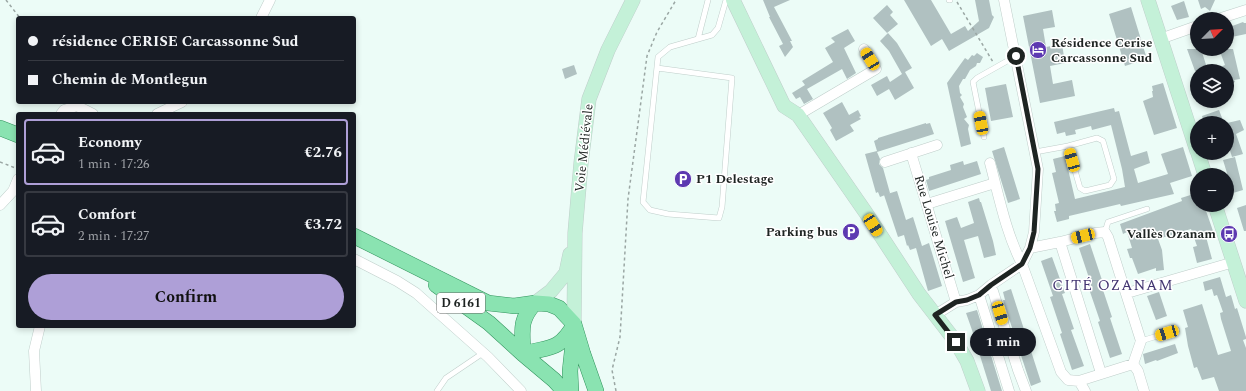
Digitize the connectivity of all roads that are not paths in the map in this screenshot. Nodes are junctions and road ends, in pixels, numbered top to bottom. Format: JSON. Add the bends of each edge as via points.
{"nodes":[{"id":1,"x":270,"y":0,"type":"edge"},
{"id":2,"x":633,"y":0,"type":"edge"},
{"id":3,"x":708,"y":0,"type":"edge"},
{"id":4,"x":726,"y":0,"type":"edge"},
{"id":5,"x":734,"y":0,"type":"edge"},
{"id":6,"x":1004,"y":0,"type":"edge"},
{"id":7,"x":1148,"y":0,"type":"edge"},
{"id":8,"x":1246,"y":10,"type":"edge"},
{"id":9,"x":1234,"y":14,"type":"edge"},
{"id":10,"x":262,"y":16,"type":"edge"},
{"id":11,"x":1190,"y":28,"type":"edge"},
{"id":12,"x":698,"y":39,"type":"junction"},
{"id":13,"x":1160,"y":39,"type":"junction"},
{"id":14,"x":864,"y":49,"type":"dead end"},
{"id":15,"x":1016,"y":56,"type":"junction"},
{"id":16,"x":657,"y":68,"type":"junction"},
{"id":17,"x":178,"y":104,"type":"edge"},
{"id":18,"x":62,"y":112,"type":"edge"},
{"id":19,"x":90,"y":112,"type":"edge"},
{"id":20,"x":161,"y":112,"type":"edge"},
{"id":21,"x":798,"y":115,"type":"junction"},
{"id":22,"x":0,"y":128,"type":"edge"},
{"id":23,"x":1190,"y":131,"type":"edge"},
{"id":24,"x":16,"y":134,"type":"edge"},
{"id":25,"x":984,"y":137,"type":"dead end"},
{"id":26,"x":938,"y":145,"type":"dead end"},
{"id":27,"x":1068,"y":146,"type":"junction"},
{"id":28,"x":1035,"y":152,"type":"junction"},
{"id":29,"x":911,"y":153,"type":"junction"},
{"id":30,"x":885,"y":162,"type":"dead end"},
{"id":31,"x":990,"y":163,"type":"dead end"},
{"id":32,"x":995,"y":183,"type":"junction"},
{"id":33,"x":15,"y":194,"type":"edge"},
{"id":34,"x":927,"y":204,"type":"junction"},
{"id":35,"x":0,"y":206,"type":"edge"},
{"id":36,"x":1147,"y":209,"type":"dead end"},
{"id":37,"x":1217,"y":212,"type":"edge"},
{"id":38,"x":1105,"y":232,"type":"junction"},
{"id":39,"x":575,"y":233,"type":"junction"},
{"id":40,"x":356,"y":237,"type":"edge"},
{"id":41,"x":1060,"y":242,"type":"junction"},
{"id":42,"x":1030,"y":248,"type":"junction"},
{"id":43,"x":396,"y":256,"type":"junction"},
{"id":44,"x":356,"y":260,"type":"edge"},
{"id":45,"x":1234,"y":262,"type":"junction"},
{"id":46,"x":1022,"y":264,"type":"junction"},
{"id":47,"x":991,"y":285,"type":"junction"},
{"id":48,"x":1127,"y":293,"type":"junction"},
{"id":49,"x":979,"y":295,"type":"junction"},
{"id":50,"x":1246,"y":301,"type":"edge"},
{"id":51,"x":956,"y":302,"type":"junction"},
{"id":52,"x":535,"y":303,"type":"junction"},
{"id":53,"x":935,"y":315,"type":"junction"},
{"id":54,"x":574,"y":324,"type":"junction"},
{"id":55,"x":40,"y":328,"type":"edge"},
{"id":56,"x":1177,"y":330,"type":"dead end"},
{"id":57,"x":1141,"y":341,"type":"junction"},
{"id":58,"x":483,"y":353,"type":"junction"},
{"id":59,"x":523,"y":354,"type":"junction"},
{"id":60,"x":1133,"y":364,"type":"junction"},
{"id":61,"x":1101,"y":373,"type":"junction"},
{"id":62,"x":1079,"y":381,"type":"junction"},
{"id":63,"x":36,"y":391,"type":"edge"},
{"id":64,"x":437,"y":391,"type":"edge"},
{"id":65,"x":521,"y":391,"type":"edge"},
{"id":66,"x":564,"y":391,"type":"edge"},
{"id":67,"x":571,"y":391,"type":"edge"},
{"id":68,"x":596,"y":391,"type":"edge"},
{"id":69,"x":978,"y":391,"type":"edge"},
{"id":70,"x":1009,"y":391,"type":"edge"},
{"id":71,"x":1026,"y":391,"type":"edge"},
{"id":72,"x":1084,"y":391,"type":"edge"},
{"id":73,"x":1144,"y":391,"type":"edge"}],
"edges":[{"from":1,"to":10,"type":"street"},
{"from":2,"to":39,"type":"street","name":"Voie Médiévale","via":[[608,50],[589,99]]},
{"from":3,"to":12,"type":"lane"},
{"from":4,"to":12,"type":"lane","via":[[718,28],[712,35]]},
{"from":5,"to":21,"type":"street","via":[[784,106]]},
{"from":6,"to":15,"type":"street"},
{"from":7,"to":13,"type":"street"},
{"from":8,"to":9,"type":"street"},
{"from":11,"to":13,"type":"street"},
{"from":12,"to":16,"type":"lane","via":[[670,47],[658,57]]},
{"from":13,"to":23,"type":"street"},
{"from":14,"to":21,"type":"street","via":[[876,69]]},
{"from":15,"to":25,"type":"lane","via":[[973,82]]},
{"from":15,"to":28,"type":"street"},
{"from":16,"to":16,"type":"lane","via":[[643,202],[650,210],[719,218],[732,78]]},
{"from":17,"to":20,"type":"street"},
{"from":18,"to":19,"type":"street","via":[[77,106]]},
{"from":21,"to":53,"type":"street"},
{"from":22,"to":24,"type":"main road"},
{"from":26,"to":29,"type":"street"},
{"from":27,"to":27,"type":"lane","via":[[1097,138],[1103,141],[1114,179],[1110,185],[1085,191],[1080,188]]},
{"from":27,"to":28,"type":"lane"},
{"from":28,"to":42,"type":"street","via":[[1038,169],[1034,232]]},
{"from":29,"to":30,"type":"street"},
{"from":29,"to":34,"type":"street","name":"Rue Louise Michel"},
{"from":31,"to":32,"type":"street"},
{"from":32,"to":34,"type":"street"},
{"from":32,"to":46,"type":"street"},
{"from":33,"to":35,"type":"street"},
{"from":34,"to":51,"type":"street","name":"Rue Louise Michel"},
{"from":36,"to":38,"type":"lane","via":[[1108,222]]},
{"from":37,"to":45,"type":"street"},
{"from":38,"to":41,"type":"street"},
{"from":38,"to":48,"type":"street"},
{"from":39,"to":52,"type":"street","via":[[566,273],[551,291]]},
{"from":39,"to":54,"type":"street"},
{"from":40,"to":43,"type":"main road","number":"D 6161"},
{"from":41,"to":42,"type":"street"},
{"from":41,"to":61,"type":"street"},
{"from":42,"to":46,"type":"street"},
{"from":43,"to":52,"type":"main road","via":[[488,303],[514,306]]},
{"from":43,"to":59,"type":"main road","number":"D 6161","via":[[489,323]]},
{"from":44,"to":58,"type":"street","via":[[416,294]]},
{"from":45,"to":48,"type":"street"},
{"from":45,"to":50,"type":"street"},
{"from":46,"to":47,"type":"street"},
{"from":46,"to":62,"type":"street","via":[[1061,372],[1068,380]]},
{"from":47,"to":49,"type":"street"},
{"from":47,"to":71,"type":"street"},
{"from":48,"to":57,"type":"street"},
{"from":49,"to":51,"type":"street"},
{"from":49,"to":70,"type":"street"},
{"from":51,"to":53,"type":"street"},
{"from":52,"to":54,"type":"main road","via":[[559,308]]},
{"from":52,"to":59,"type":"main road","via":[[528,311],[522,327]]},
{"from":53,"to":69,"type":"street","via":[[967,361]]},
{"from":54,"to":59,"type":"main road","via":[[568,335],[556,346]]},
{"from":54,"to":67,"type":"main road"},
{"from":54,"to":68,"type":"main road"},
{"from":55,"to":63,"type":"street","via":[[33,360]]},
{"from":56,"to":57,"type":"lane"},
{"from":57,"to":60,"type":"street"},
{"from":58,"to":64,"type":"lane","via":[[446,378]]},
{"from":58,"to":65,"type":"street"},
{"from":59,"to":66,"type":"main road","number":"D 6161"},
{"from":60,"to":61,"type":"street"},
{"from":60,"to":73,"type":"street"},
{"from":61,"to":62,"type":"street"},
{"from":62,"to":72,"type":"street"}]}
